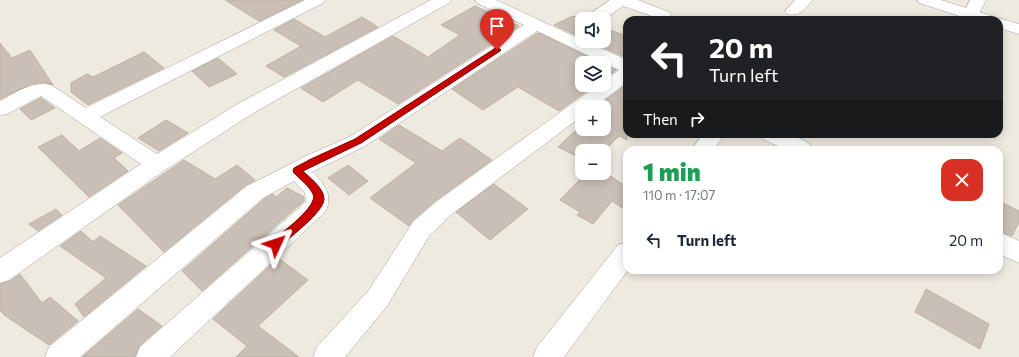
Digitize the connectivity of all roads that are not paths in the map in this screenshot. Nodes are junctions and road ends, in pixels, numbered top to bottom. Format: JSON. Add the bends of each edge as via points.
{"nodes":[{"id":1,"x":317,"y":0,"type":"edge"},
{"id":2,"x":443,"y":0,"type":"edge"},
{"id":3,"x":483,"y":0,"type":"edge"},
{"id":4,"x":622,"y":0,"type":"edge"},
{"id":5,"x":925,"y":0,"type":"edge"},
{"id":6,"x":978,"y":0,"type":"edge"},
{"id":7,"x":604,"y":12,"type":"edge"},
{"id":8,"x":663,"y":16,"type":"dead end"},
{"id":9,"x":966,"y":16,"type":"edge"},
{"id":10,"x":970,"y":16,"type":"edge"},
{"id":11,"x":1003,"y":24,"type":"edge"},
{"id":12,"x":535,"y":25,"type":"junction"},
{"id":13,"x":1019,"y":29,"type":"edge"},
{"id":14,"x":575,"y":32,"type":"edge"},
{"id":15,"x":566,"y":38,"type":"junction"},
{"id":16,"x":623,"y":65,"type":"edge"},
{"id":17,"x":623,"y":77,"type":"edge"},
{"id":18,"x":0,"y":110,"type":"edge"},
{"id":19,"x":86,"y":116,"type":"junction"},
{"id":20,"x":712,"y":138,"type":"edge"},
{"id":21,"x":778,"y":138,"type":"edge"},
{"id":22,"x":704,"y":146,"type":"edge"},
{"id":23,"x":796,"y":146,"type":"edge"},
{"id":24,"x":157,"y":164,"type":"junction"},
{"id":25,"x":297,"y":170,"type":"junction"},
{"id":26,"x":1003,"y":244,"type":"edge"},
{"id":27,"x":1019,"y":252,"type":"edge"},
{"id":28,"x":623,"y":257,"type":"edge"},
{"id":29,"x":5,"y":261,"type":"edge"},
{"id":30,"x":59,"y":357,"type":"edge"},
{"id":31,"x":150,"y":357,"type":"edge"},
{"id":32,"x":327,"y":357,"type":"edge"},
{"id":33,"x":547,"y":357,"type":"edge"}],
"edges":[{"from":1,"to":19,"type":"street"},
{"from":2,"to":24,"type":"street","via":[[248,107]]},
{"from":3,"to":12,"type":"street"},
{"from":4,"to":7,"type":"street"},
{"from":4,"to":8,"type":"street"},
{"from":5,"to":9,"type":"street"},
{"from":6,"to":10,"type":"street"},
{"from":11,"to":13,"type":"street"},
{"from":12,"to":15,"type":"street"},
{"from":12,"to":25,"type":"street","via":[[358,141]]},
{"from":14,"to":15,"type":"street"},
{"from":15,"to":16,"type":"street"},
{"from":17,"to":32,"type":"street","via":[[444,208],[421,229],[378,298]]},
{"from":18,"to":19,"type":"street","via":[[44,88]]},
{"from":19,"to":24,"type":"street"},
{"from":20,"to":22,"type":"street"},
{"from":21,"to":23,"type":"street"},
{"from":24,"to":29,"type":"street"},
{"from":25,"to":30,"type":"street","via":[[262,188],[238,206]]},
{"from":25,"to":31,"type":"street","via":[[317,192],[317,206]]},
{"from":26,"to":27,"type":"street"},
{"from":28,"to":33,"type":"street"}]}
